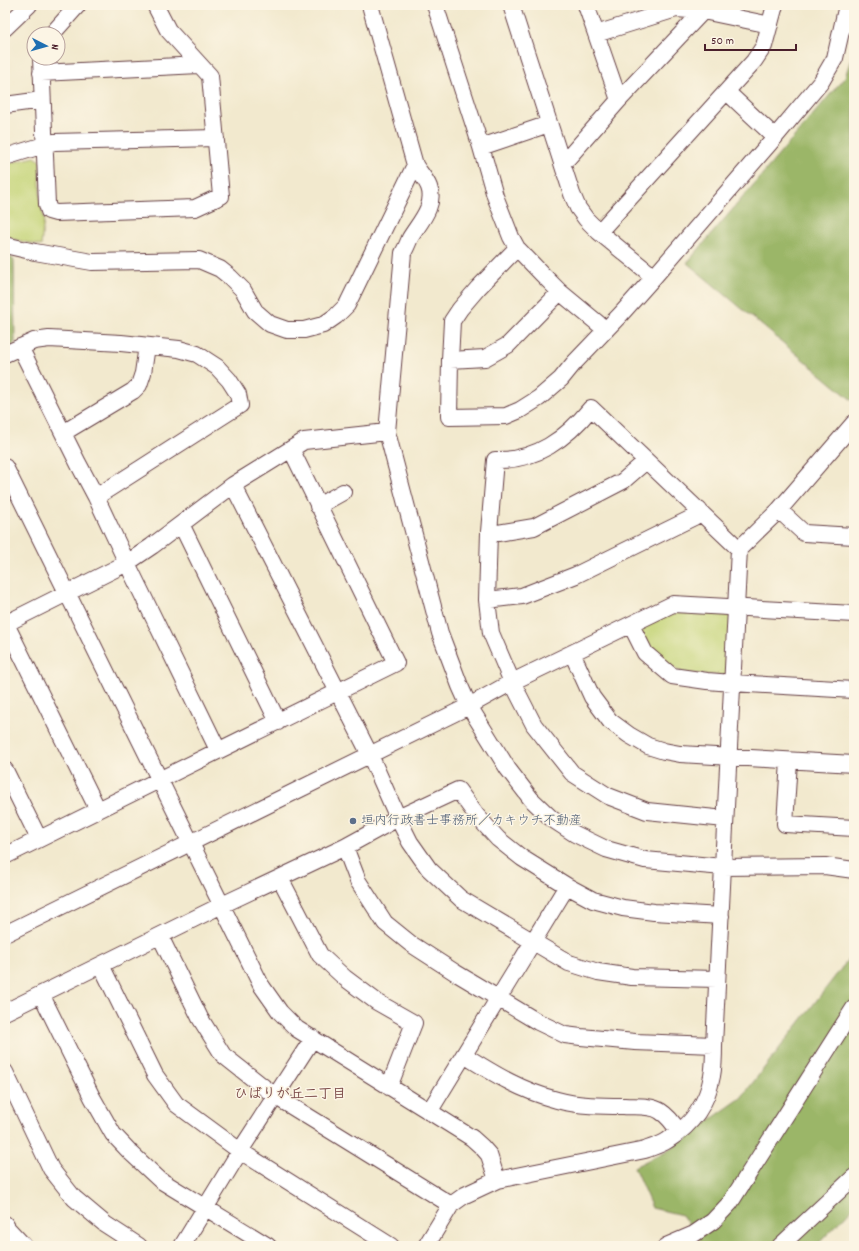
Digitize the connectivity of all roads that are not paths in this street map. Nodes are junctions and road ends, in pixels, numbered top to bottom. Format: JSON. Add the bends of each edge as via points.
{"nodes":[{"id":1,"x":29,"y":5,"type":"edge"},
{"id":2,"x":78,"y":5,"type":"edge"},
{"id":3,"x":155,"y":5,"type":"edge"},
{"id":4,"x":370,"y":5,"type":"edge"},
{"id":5,"x":435,"y":5,"type":"edge"},
{"id":6,"x":511,"y":5,"type":"edge"},
{"id":7,"x":586,"y":5,"type":"edge"},
{"id":8,"x":775,"y":5,"type":"edge"},
{"id":9,"x":847,"y":5,"type":"edge"},
{"id":10,"x":703,"y":12,"type":"junction"},
{"id":11,"x":59,"y":26,"type":"edge"},
{"id":12,"x":770,"y":26,"type":"junction"},
{"id":13,"x":5,"y":28,"type":"edge"},
{"id":14,"x":596,"y":34,"type":"junction"},
{"id":15,"x":199,"y":65,"type":"junction"},
{"id":16,"x":41,"y":66,"type":"edge"},
{"id":17,"x":66,"y":66,"type":"edge"},
{"id":18,"x":727,"y":92,"type":"junction"},
{"id":19,"x":42,"y":100,"type":"junction"},
{"id":20,"x":619,"y":100,"type":"junction"},
{"id":21,"x":5,"y":105,"type":"edge"},
{"id":22,"x":549,"y":124,"type":"junction"},
{"id":23,"x":775,"y":137,"type":"junction"},
{"id":24,"x":216,"y":138,"type":"junction"},
{"id":25,"x":45,"y":145,"type":"junction"},
{"id":26,"x":481,"y":147,"type":"junction"},
{"id":27,"x":5,"y":157,"type":"edge"},
{"id":28,"x":560,"y":159,"type":"junction"},
{"id":29,"x":415,"y":165,"type":"junction"},
{"id":30,"x":599,"y":232,"type":"junction"},
{"id":31,"x":5,"y":245,"type":"edge"},
{"id":32,"x":517,"y":248,"type":"junction"},
{"id":33,"x":654,"y":277,"type":"junction"},
{"id":34,"x":560,"y":292,"type":"junction"},
{"id":35,"x":606,"y":330,"type":"junction"},
{"id":36,"x":147,"y":346,"type":"junction"},
{"id":37,"x":20,"y":347,"type":"junction"},
{"id":38,"x":5,"y":354,"type":"edge"},
{"id":39,"x":450,"y":360,"type":"junction"},
{"id":40,"x":854,"y":423,"type":"edge"},
{"id":41,"x":387,"y":432,"type":"junction"},
{"id":42,"x":63,"y":433,"type":"junction"},
{"id":43,"x":291,"y":449,"type":"junction"},
{"id":44,"x":646,"y":461,"type":"junction"},
{"id":45,"x":5,"y":468,"type":"edge"},
{"id":46,"x":233,"y":485,"type":"junction"},
{"id":47,"x":343,"y":492,"type":"dead end"},
{"id":48,"x":96,"y":497,"type":"junction"},
{"id":49,"x":318,"y":506,"type":"junction"},
{"id":50,"x":699,"y":510,"type":"junction"},
{"id":51,"x":779,"y":510,"type":"junction"},
{"id":52,"x":181,"y":524,"type":"junction"},
{"id":53,"x":489,"y":532,"type":"junction"},
{"id":54,"x":854,"y":536,"type":"edge"},
{"id":55,"x":739,"y":548,"type":"junction"},
{"id":56,"x":127,"y":563,"type":"junction"},
{"id":57,"x":67,"y":592,"type":"junction"},
{"id":58,"x":487,"y":600,"type":"junction"},
{"id":59,"x":735,"y":607,"type":"junction"},
{"id":60,"x":854,"y":614,"type":"edge"},
{"id":61,"x":5,"y":623,"type":"edge"},
{"id":62,"x":631,"y":625,"type":"junction"},
{"id":63,"x":572,"y":653,"type":"junction"},
{"id":64,"x":512,"y":682,"type":"junction"},
{"id":65,"x":732,"y":683,"type":"junction"},
{"id":66,"x":854,"y":690,"type":"edge"},
{"id":67,"x":338,"y":692,"type":"junction"},
{"id":68,"x":469,"y":706,"type":"junction"},
{"id":69,"x":278,"y":722,"type":"junction"},
{"id":70,"x":218,"y":750,"type":"junction"},
{"id":71,"x":370,"y":755,"type":"junction"},
{"id":72,"x":729,"y":757,"type":"junction"},
{"id":73,"x":788,"y":760,"type":"junction"},
{"id":74,"x":854,"y":764,"type":"edge"},
{"id":75,"x":5,"y":770,"type":"edge"},
{"id":76,"x":160,"y":780,"type":"junction"},
{"id":77,"x":98,"y":810,"type":"junction"},
{"id":78,"x":398,"y":818,"type":"junction"},
{"id":79,"x":725,"y":819,"type":"junction"},
{"id":80,"x":854,"y":828,"type":"edge"},
{"id":81,"x":39,"y":839,"type":"junction"},
{"id":82,"x":191,"y":842,"type":"junction"},
{"id":83,"x":345,"y":847,"type":"junction"},
{"id":84,"x":5,"y":856,"type":"edge"},
{"id":85,"x":723,"y":867,"type":"junction"},
{"id":86,"x":854,"y":870,"type":"edge"},
{"id":87,"x":280,"y":878,"type":"junction"},
{"id":88,"x":567,"y":886,"type":"junction"},
{"id":89,"x":222,"y":905,"type":"junction"},
{"id":90,"x":721,"y":916,"type":"junction"},
{"id":91,"x":5,"y":934,"type":"edge"},
{"id":92,"x":160,"y":936,"type":"junction"},
{"id":93,"x":533,"y":942,"type":"junction"},
{"id":94,"x":100,"y":965,"type":"junction"},
{"id":95,"x":717,"y":979,"type":"junction"},
{"id":96,"x":41,"y":994,"type":"junction"},
{"id":97,"x":498,"y":999,"type":"junction"},
{"id":98,"x":854,"y":1008,"type":"edge"},
{"id":99,"x":5,"y":1012,"type":"edge"},
{"id":100,"x":313,"y":1038,"type":"junction"},
{"id":101,"x":714,"y":1045,"type":"junction"},
{"id":102,"x":464,"y":1055,"type":"junction"},
{"id":103,"x":5,"y":1072,"type":"edge"},
{"id":104,"x":389,"y":1087,"type":"junction"},
{"id":105,"x":275,"y":1096,"type":"junction"},
{"id":106,"x":429,"y":1112,"type":"junction"},
{"id":107,"x":679,"y":1132,"type":"junction"},
{"id":108,"x":240,"y":1151,"type":"junction"},
{"id":109,"x":854,"y":1177,"type":"edge"},
{"id":110,"x":497,"y":1180,"type":"junction"},
{"id":111,"x":451,"y":1205,"type":"junction"},
{"id":112,"x":206,"y":1207,"type":"junction"},
{"id":113,"x":5,"y":1224,"type":"edge"},
{"id":114,"x":24,"y":1246,"type":"edge"},
{"id":115,"x":139,"y":1246,"type":"edge"},
{"id":116,"x":182,"y":1246,"type":"edge"},
{"id":117,"x":268,"y":1246,"type":"edge"},
{"id":118,"x":392,"y":1246,"type":"edge"},
{"id":119,"x":426,"y":1246,"type":"edge"},
{"id":120,"x":666,"y":1246,"type":"edge"},
{"id":121,"x":780,"y":1246,"type":"edge"}],
"edges":[{"from":1,"to":13,"type":"street"},
{"from":2,"to":11,"type":"street"},
{"from":3,"to":15,"type":"street","via":[[168,30]]},
{"from":4,"to":29,"type":"street"},
{"from":5,"to":26,"type":"street"},
{"from":6,"to":22,"type":"street"},
{"from":7,"to":14,"type":"street"},
{"from":8,"to":12,"type":"street"},
{"from":9,"to":23,"type":"street","via":[[835,58],[821,82]]},
{"from":10,"to":12,"type":"street"},
{"from":10,"to":14,"type":"street","via":[[676,9]]},
{"from":10,"to":20,"type":"street"},
{"from":12,"to":18,"type":"street","via":[[761,51]]},
{"from":14,"to":20,"type":"street"},
{"from":15,"to":17,"type":"street"},
{"from":15,"to":24,"type":"street","via":[[210,76]]},
{"from":16,"to":19,"type":"street"},
{"from":18,"to":23,"type":"street"},
{"from":18,"to":30,"type":"street"},
{"from":19,"to":21,"type":"street"},
{"from":19,"to":25,"type":"street"},
{"from":20,"to":28,"type":"street","via":[[568,158]]},
{"from":22,"to":26,"type":"street"},
{"from":22,"to":28,"type":"street"},
{"from":23,"to":33,"type":"street"},
{"from":24,"to":25,"type":"street","via":[[54,142]]},
{"from":24,"to":25,"type":"street","via":[[221,196],[195,208],[56,213],[49,211]]},
{"from":25,"to":27,"type":"street"},
{"from":26,"to":32,"type":"street","via":[[501,214]]},
{"from":28,"to":30,"type":"street","via":[[578,208]]},
{"from":29,"to":31,"type":"street","via":[[347,305],[323,325],[304,330],[287,330],[270,324],[255,311],[243,290],[230,277],[220,269],[200,260],[92,262]]},
{"from":29,"to":41,"type":"street","via":[[429,185],[431,195],[429,207],[403,253]]},
{"from":30,"to":33,"type":"street"},
{"from":32,"to":34,"type":"street"},
{"from":32,"to":39,"type":"street","via":[[478,288],[452,322]]},
{"from":33,"to":35,"type":"street"},
{"from":34,"to":35,"type":"street"},
{"from":34,"to":39,"type":"street","via":[[508,345],[485,358]]},
{"from":35,"to":39,"type":"street","via":[[540,398],[506,416],[449,417]]},
{"from":36,"to":37,"type":"street","via":[[50,339],[34,341]]},
{"from":36,"to":42,"type":"street","via":[[139,385]]},
{"from":36,"to":48,"type":"street","via":[[179,349],[197,354],[216,366],[238,394],[240,405]]},
{"from":37,"to":38,"type":"street"},
{"from":37,"to":42,"type":"street"},
{"from":40,"to":51,"type":"street"},
{"from":41,"to":43,"type":"street","via":[[304,441]]},
{"from":41,"to":68,"type":"street","via":[[440,633]]},
{"from":42,"to":48,"type":"street"},
{"from":43,"to":46,"type":"street"},
{"from":43,"to":49,"type":"street"},
{"from":44,"to":50,"type":"street"},
{"from":44,"to":53,"type":"street","via":[[623,481],[534,526],[498,533]]},
{"from":44,"to":53,"type":"street","via":[[591,408],[557,442],[540,452],[510,460],[495,460]]},
{"from":45,"to":57,"type":"street"},
{"from":46,"to":52,"type":"street"},
{"from":46,"to":67,"type":"street"},
{"from":47,"to":49,"type":"street"},
{"from":48,"to":56,"type":"street"},
{"from":49,"to":67,"type":"street","via":[[396,662]]},
{"from":50,"to":55,"type":"street"},
{"from":50,"to":58,"type":"street","via":[[694,517],[576,575],[522,596]]},
{"from":51,"to":54,"type":"street","via":[[804,533]]},
{"from":51,"to":55,"type":"street"},
{"from":52,"to":56,"type":"street"},
{"from":52,"to":69,"type":"street"},
{"from":53,"to":58,"type":"street"},
{"from":55,"to":59,"type":"street"},
{"from":56,"to":57,"type":"street"},
{"from":56,"to":70,"type":"street"},
{"from":57,"to":61,"type":"street"},
{"from":57,"to":76,"type":"street"},
{"from":58,"to":64,"type":"street","via":[[491,633]]},
{"from":59,"to":60,"type":"street"},
{"from":59,"to":62,"type":"street","via":[[673,604]]},
{"from":59,"to":65,"type":"street"},
{"from":61,"to":77,"type":"street"},
{"from":62,"to":63,"type":"street"},
{"from":62,"to":65,"type":"street","via":[[645,653],[672,676]]},
{"from":63,"to":64,"type":"street"},
{"from":63,"to":72,"type":"street","via":[[592,697],[610,721],[629,735],[648,746],[664,751]]},
{"from":64,"to":68,"type":"street"},
{"from":64,"to":79,"type":"street","via":[[534,725],[572,773],[608,796],[647,811]]},
{"from":65,"to":66,"type":"street"},
{"from":65,"to":72,"type":"street"},
{"from":67,"to":69,"type":"street"},
{"from":67,"to":71,"type":"street"},
{"from":68,"to":71,"type":"street"},
{"from":68,"to":85,"type":"street","via":[[508,769],[531,799],[552,819],[575,834],[606,849],[645,860]]},
{"from":69,"to":70,"type":"street"},
{"from":70,"to":76,"type":"street"},
{"from":71,"to":78,"type":"street"},
{"from":71,"to":82,"type":"street"},
{"from":72,"to":73,"type":"street"},
{"from":72,"to":79,"type":"street"},
{"from":73,"to":74,"type":"street"},
{"from":73,"to":80,"type":"street","via":[[785,824]]},
{"from":75,"to":81,"type":"street"},
{"from":76,"to":77,"type":"street"},
{"from":76,"to":82,"type":"street"},
{"from":77,"to":81,"type":"street"},
{"from":78,"to":83,"type":"street"},
{"from":78,"to":88,"type":"street","via":[[458,790],[498,839],[522,858]]},
{"from":78,"to":93,"type":"street","via":[[410,842],[429,869],[461,899]]},
{"from":79,"to":85,"type":"street"},
{"from":81,"to":84,"type":"street"},
{"from":82,"to":89,"type":"street"},
{"from":82,"to":91,"type":"street"},
{"from":83,"to":87,"type":"street"},
{"from":83,"to":97,"type":"street","via":[[358,882],[385,923],[411,944]]},
{"from":85,"to":86,"type":"street","via":[[825,866]]},
{"from":85,"to":90,"type":"street"},
{"from":87,"to":89,"type":"street"},
{"from":87,"to":104,"type":"street","via":[[320,955],[345,978],[378,1002],[414,1023]]},
{"from":88,"to":90,"type":"street","via":[[593,900],[622,908]]},
{"from":88,"to":93,"type":"street"},
{"from":89,"to":92,"type":"street"},
{"from":89,"to":100,"type":"street","via":[[261,985],[280,1012],[297,1029]]},
{"from":90,"to":95,"type":"street"},
{"from":92,"to":94,"type":"street"},
{"from":92,"to":105,"type":"street","via":[[200,1018],[224,1055]]},
{"from":93,"to":95,"type":"street","via":[[569,963],[598,972],[632,977]]},
{"from":93,"to":97,"type":"street"},
{"from":94,"to":96,"type":"street"},
{"from":94,"to":108,"type":"street","via":[[155,1076],[176,1104]]},
{"from":95,"to":101,"type":"street"},
{"from":96,"to":99,"type":"street"},
{"from":96,"to":112,"type":"street","via":[[113,1134],[160,1180]]},
{"from":97,"to":101,"type":"street","via":[[565,1035],[635,1042]]},
{"from":97,"to":102,"type":"street"},
{"from":98,"to":120,"type":"street","via":[[730,1202],[713,1221],[694,1234]]},
{"from":100,"to":104,"type":"street"},
{"from":100,"to":105,"type":"street"},
{"from":101,"to":107,"type":"street","via":[[712,1076],[707,1095],[699,1111]]},
{"from":102,"to":106,"type":"street"},
{"from":102,"to":107,"type":"street","via":[[500,1078],[559,1101],[582,1105],[645,1107],[660,1111]]},
{"from":103,"to":115,"type":"street","via":[[51,1169],[74,1198],[105,1224]]},
{"from":104,"to":106,"type":"street"},
{"from":105,"to":108,"type":"street"},
{"from":105,"to":111,"type":"street"},
{"from":106,"to":110,"type":"street","via":[[482,1147],[489,1155]]},
{"from":107,"to":110,"type":"street","via":[[667,1141],[645,1150]]},
{"from":108,"to":112,"type":"street"},
{"from":108,"to":118,"type":"street"},
{"from":109,"to":121,"type":"street"},
{"from":110,"to":111,"type":"street","via":[[465,1195]]},
{"from":111,"to":119,"type":"street"},
{"from":112,"to":116,"type":"street"},
{"from":112,"to":117,"type":"street"},
{"from":113,"to":114,"type":"street"}]}
